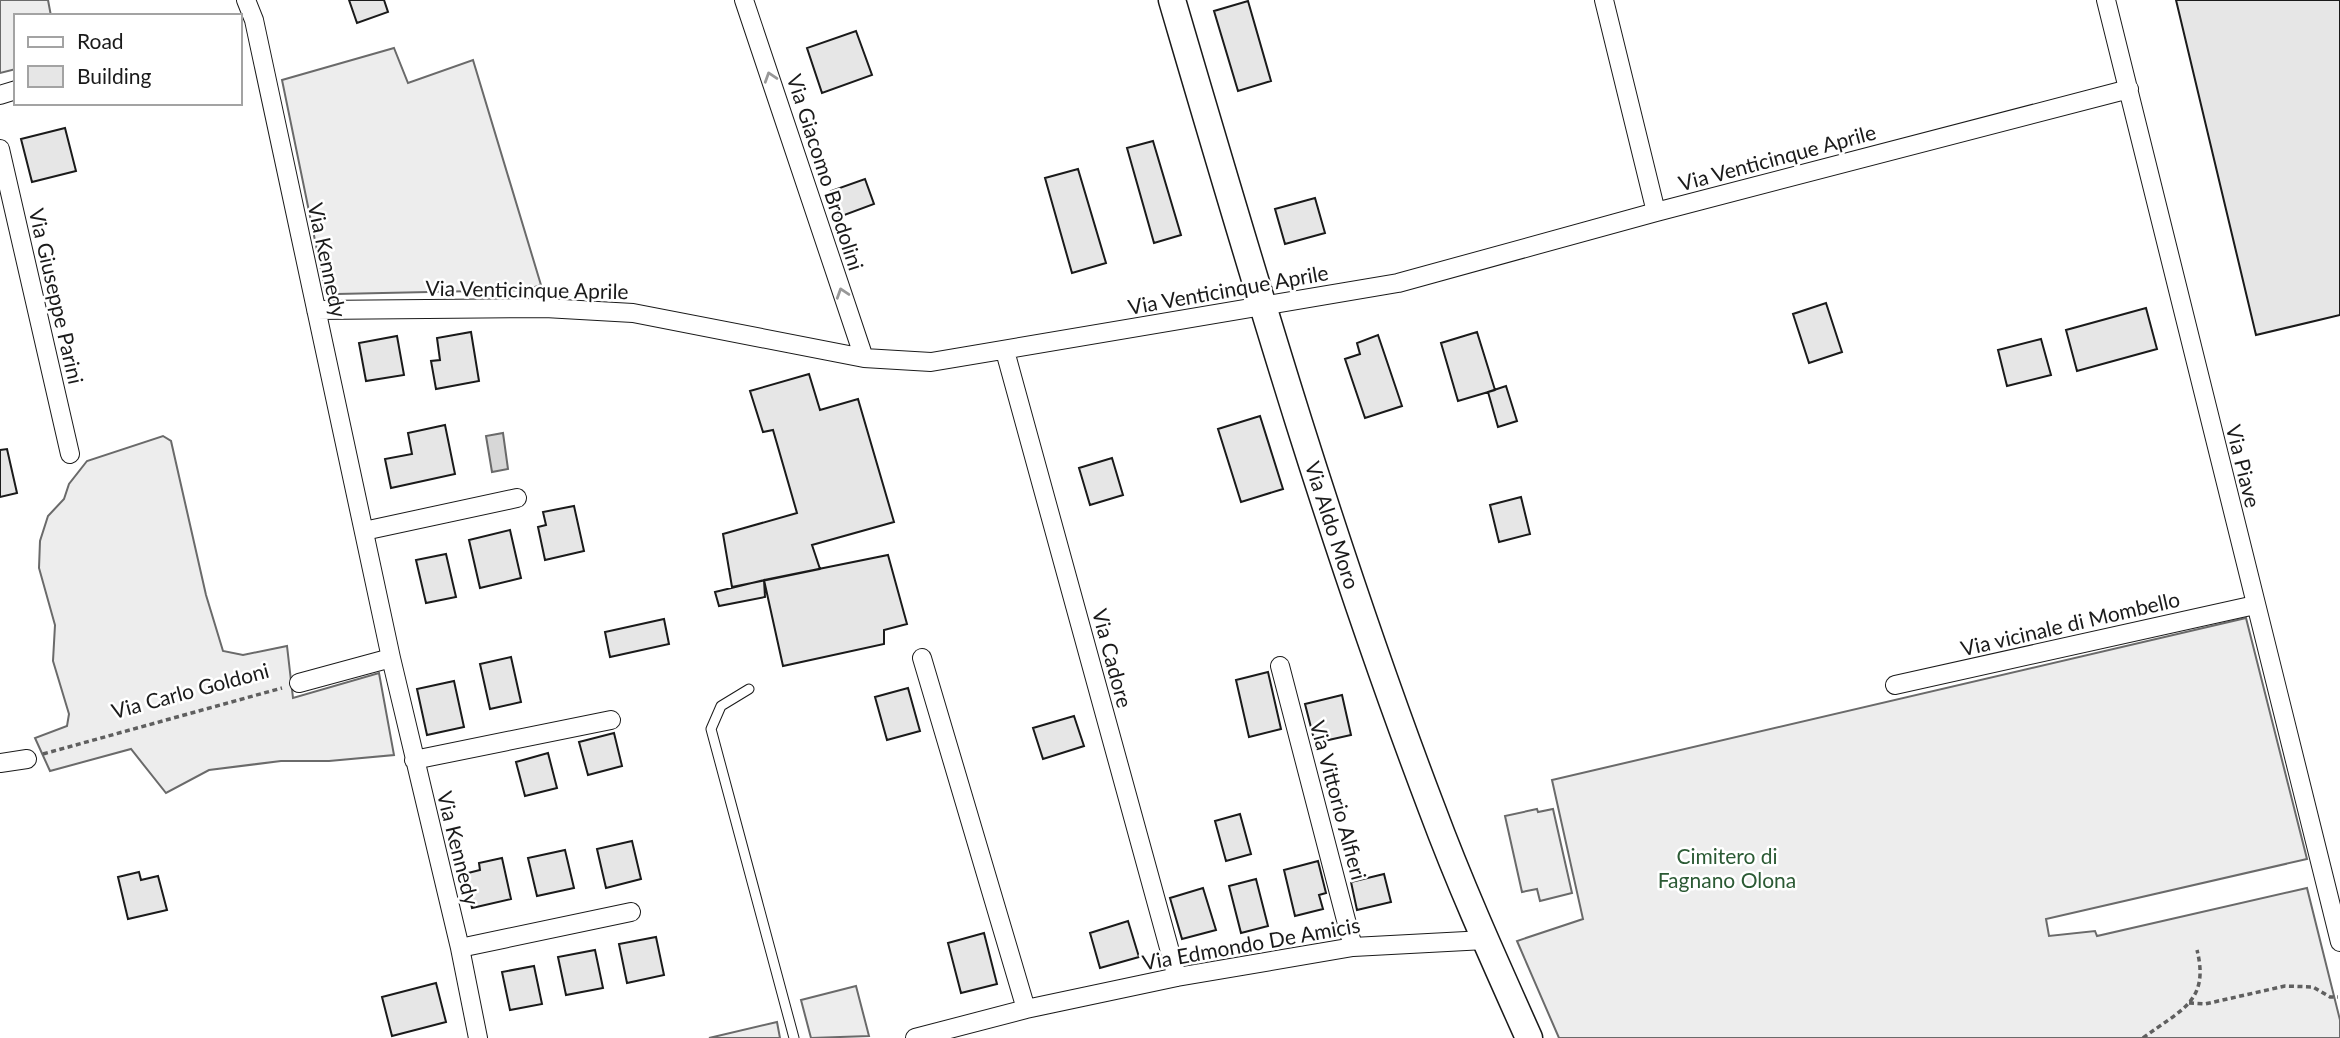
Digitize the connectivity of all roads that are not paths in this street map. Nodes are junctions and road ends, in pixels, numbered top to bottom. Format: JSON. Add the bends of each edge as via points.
{"nodes":[{"id":1,"x":246,"y":0,"type":"edge"},
{"id":2,"x":744,"y":0,"type":"edge"},
{"id":3,"x":1172,"y":0,"type":"edge"},
{"id":4,"x":1604,"y":0,"type":"edge"},
{"id":5,"x":2106,"y":0,"type":"edge"},
{"id":6,"x":247,"y":23,"type":"edge"},
{"id":7,"x":2129,"y":89,"type":"junction"},
{"id":8,"x":0,"y":149,"type":"edge"},
{"id":9,"x":1656,"y":212,"type":"junction"},
{"id":10,"x":1263,"y":306,"type":"junction"},
{"id":11,"x":316,"y":310,"type":"junction"},
{"id":12,"x":1005,"y":351,"type":"junction"},
{"id":13,"x":864,"y":358,"type":"junction"},
{"id":14,"x":70,"y":454,"type":"dead end"},
{"id":15,"x":517,"y":498,"type":"dead end"},
{"id":16,"x":364,"y":531,"type":"junction"},
{"id":17,"x":2255,"y":604,"type":"junction"},
{"id":18,"x":922,"y":657,"type":"dead end"},
{"id":19,"x":391,"y":658,"type":"junction"},
{"id":20,"x":1280,"y":666,"type":"dead end"},
{"id":21,"x":299,"y":683,"type":"road end"},
{"id":22,"x":1895,"y":685,"type":"dead end"},
{"id":23,"x":749,"y":689,"type":"dead end"},
{"id":24,"x":611,"y":720,"type":"dead end"},
{"id":25,"x":27,"y":759,"type":"road end"},
{"id":26,"x":414,"y":760,"type":"junction"},
{"id":27,"x":0,"y":764,"type":"edge"},
{"id":28,"x":631,"y":912,"type":"dead end"},
{"id":29,"x":1485,"y":940,"type":"junction"},
{"id":30,"x":2340,"y":942,"type":"edge"},
{"id":31,"x":1353,"y":947,"type":"junction"},
{"id":32,"x":460,"y":948,"type":"junction"},
{"id":33,"x":1177,"y":977,"type":"junction"},
{"id":34,"x":1026,"y":1009,"type":"junction"},
{"id":35,"x":478,"y":1038,"type":"edge"},
{"id":36,"x":794,"y":1038,"type":"edge"},
{"id":37,"x":915,"y":1038,"type":"edge"},
{"id":38,"x":1529,"y":1038,"type":"edge"}],
"edges":[{"from":1,"to":6,"type":"street","name":"Via Kennedy"},
{"from":13,"to":2,"type":"street","name":"Via Giacomo Brodolini","one_way":true},
{"from":3,"to":10,"type":"main road","name":"Via Aldo Moro"},
{"from":4,"to":9,"type":"street"},
{"from":5,"to":7,"type":"street","name":"Via Piave"},
{"from":6,"to":11,"type":"street","name":"Via Kennedy"},
{"from":7,"to":9,"type":"street","name":"Via Venticinque Aprile"},
{"from":7,"to":17,"type":"street","name":"Via Piave"},
{"from":8,"to":14,"type":"street","name":"Via Giuseppe Parini"},
{"from":9,"to":10,"type":"street","name":"Via Venticinque Aprile","via":[[1453,270]]},
{"from":10,"to":12,"type":"street","name":"Via Venticinque Aprile"},
{"from":10,"to":29,"type":"main road","name":"Via Aldo Moro","via":[[1387,688]]},
{"from":11,"to":13,"type":"street","name":"Via Venticinque Aprile","via":[[545,308],[633,313]]},
{"from":11,"to":16,"type":"street","name":"Via Kennedy"},
{"from":12,"to":13,"type":"street","name":"Via Venticinque Aprile","via":[[931,362]]},
{"from":12,"to":33,"type":"street","name":"Via Cadore"},
{"from":15,"to":16,"type":"street"},
{"from":16,"to":19,"type":"street","name":"Via Kennedy"},
{"from":17,"to":22,"type":"street","name":"Via vicinale di Mombello"},
{"from":17,"to":30,"type":"street","name":"Via Piave"},
{"from":18,"to":34,"type":"street"},
{"from":19,"to":21,"type":"street","name":"Via Carlo Goldoni"},
{"from":19,"to":26,"type":"street","name":"Via Kennedy"},
{"from":20,"to":31,"type":"street","name":"Via Vittorio Alfieri"},
{"from":23,"to":36,"type":"lane","via":[[721,706],[711,729]]},
{"from":24,"to":26,"type":"street"},
{"from":25,"to":27,"type":"street"},
{"from":26,"to":32,"type":"street","name":"Via Kennedy"},
{"from":28,"to":32,"type":"street"},
{"from":29,"to":31,"type":"street","name":"Via Edmondo De Amicis"},
{"from":29,"to":38,"type":"main road","name":"Via Aldo Moro"},
{"from":31,"to":33,"type":"street","name":"Via Edmondo De Amicis"},
{"from":32,"to":35,"type":"street","name":"Via Kennedy"},
{"from":33,"to":34,"type":"street","name":"Via Edmondo De Amicis"},
{"from":34,"to":37,"type":"street","name":"Via Edmondo De Amicis"}]}
